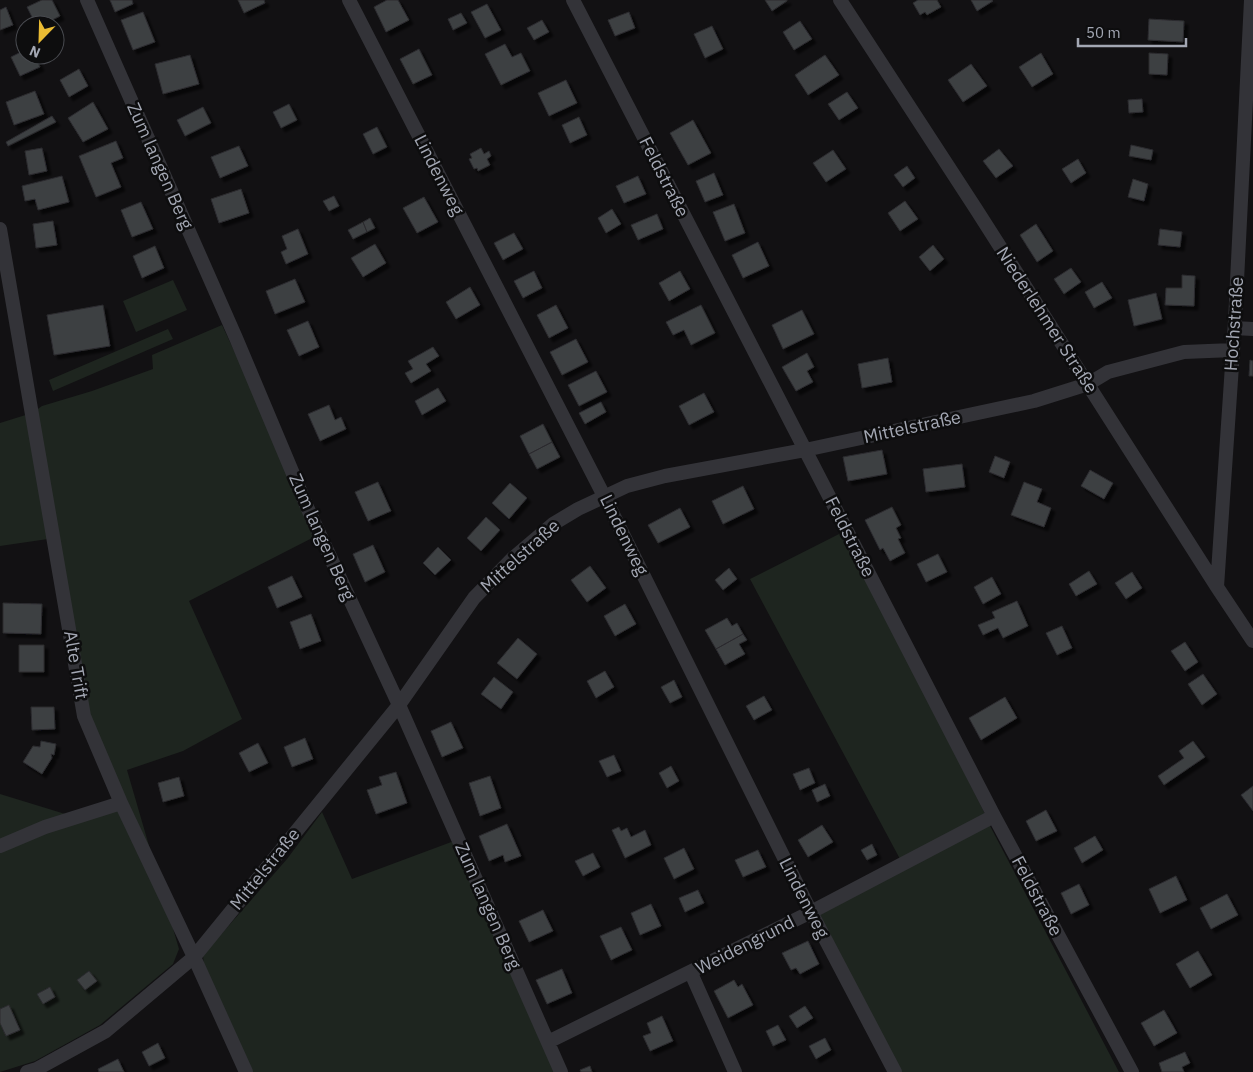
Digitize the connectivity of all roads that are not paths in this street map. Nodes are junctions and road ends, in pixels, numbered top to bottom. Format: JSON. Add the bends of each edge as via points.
{"nodes":[{"id":1,"x":87,"y":0,"type":"edge"},
{"id":2,"x":349,"y":0,"type":"edge"},
{"id":3,"x":573,"y":0,"type":"edge"},
{"id":4,"x":840,"y":0,"type":"edge"},
{"id":5,"x":1252,"y":0,"type":"edge"},
{"id":6,"x":0,"y":229,"type":"edge"},
{"id":7,"x":1235,"y":328,"type":"junction"},
{"id":8,"x":1253,"y":329,"type":"edge"},
{"id":9,"x":1233,"y":350,"type":"junction"},
{"id":10,"x":1088,"y":384,"type":"junction"},
{"id":11,"x":805,"y":450,"type":"junction"},
{"id":12,"x":604,"y":496,"type":"junction"},
{"id":13,"x":1217,"y":587,"type":"junction"},
{"id":14,"x":1253,"y":641,"type":"edge"},
{"id":15,"x":399,"y":705,"type":"junction"},
{"id":16,"x":121,"y":803,"type":"junction"},
{"id":17,"x":994,"y":816,"type":"junction"},
{"id":18,"x":0,"y":846,"type":"edge"},
{"id":19,"x":811,"y":912,"type":"junction"},
{"id":20,"x":194,"y":957,"type":"junction"},
{"id":21,"x":691,"y":973,"type":"junction"},
{"id":22,"x":548,"y":1042,"type":"junction"},
{"id":23,"x":27,"y":1072,"type":"edge"},
{"id":24,"x":246,"y":1072,"type":"edge"},
{"id":25,"x":561,"y":1072,"type":"edge"},
{"id":26,"x":735,"y":1072,"type":"edge"},
{"id":27,"x":895,"y":1072,"type":"edge"},
{"id":28,"x":1132,"y":1072,"type":"edge"}],
"edges":[{"from":1,"to":15,"type":"street","name":"Zum langen Berg","via":[[307,507]]},
{"from":2,"to":12,"type":"street","name":"Lindenweg"},
{"from":3,"to":11,"type":"street","name":"Feldstraße"},
{"from":4,"to":10,"type":"street","name":"Niederlehmer Straße"},
{"from":5,"to":7,"type":"street","name":"Hochstraße"},
{"from":6,"to":16,"type":"street","name":"Alte Trift","via":[[84,716]]},
{"from":7,"to":8,"type":"street"},
{"from":7,"to":9,"type":"street","name":"Hochstraße"},
{"from":9,"to":10,"type":"street","name":"Mittelstraße","via":[[1184,352],[1108,372]]},
{"from":9,"to":13,"type":"street","name":"Hochstraße"},
{"from":10,"to":11,"type":"street","name":"Mittelstraße","via":[[1034,402]]},
{"from":10,"to":13,"type":"street","name":"Niederlehmer Straße"},
{"from":11,"to":12,"type":"street","name":"Mittelstraße","via":[[665,476]]},
{"from":11,"to":17,"type":"street","name":"Feldstraße"},
{"from":12,"to":15,"type":"street","name":"Mittelstraße","via":[[554,524],[513,558],[474,598]]},
{"from":12,"to":19,"type":"street","name":"Lindenweg"},
{"from":13,"to":14,"type":"street","name":"Niederlehmer Straße"},
{"from":15,"to":20,"type":"street","name":"Mittelstraße"},
{"from":15,"to":22,"type":"street","name":"Zum langen Berg"},
{"from":16,"to":18,"type":"street","via":[[45,827]]},
{"from":16,"to":20,"type":"street","name":"Alte Trift"},
{"from":17,"to":19,"type":"street","name":"Weidengrund"},
{"from":17,"to":28,"type":"street","name":"Feldstraße"},
{"from":19,"to":21,"type":"street","name":"Weidengrund"},
{"from":19,"to":27,"type":"street","name":"Lindenweg"},
{"from":20,"to":23,"type":"street","name":"Mittelstraße","via":[[106,1031]]},
{"from":20,"to":24,"type":"street","name":"Alte Trift"},
{"from":21,"to":22,"type":"street","name":"Weidengrund"},
{"from":21,"to":26,"type":"street"},
{"from":22,"to":25,"type":"street","name":"Zum langen Berg"}]}
